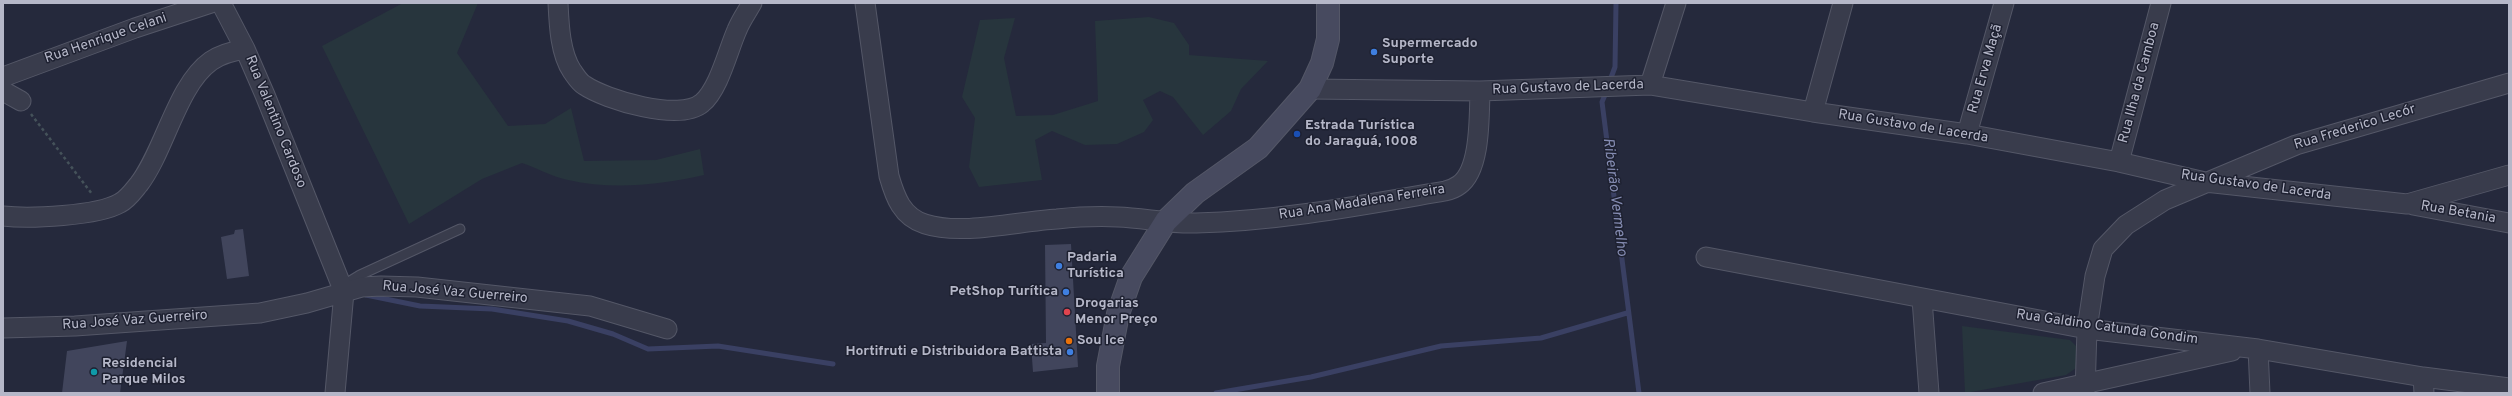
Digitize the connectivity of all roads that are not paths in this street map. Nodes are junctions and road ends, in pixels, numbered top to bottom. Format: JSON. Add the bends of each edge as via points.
{"nodes":[{"id":1,"x":211,"y":3,"type":"edge"},
{"id":2,"x":221,"y":3,"type":"edge"},
{"id":3,"x":558,"y":3,"type":"edge"},
{"id":4,"x":752,"y":3,"type":"edge"},
{"id":5,"x":865,"y":3,"type":"edge"},
{"id":6,"x":1328,"y":3,"type":"edge"},
{"id":7,"x":1676,"y":3,"type":"edge"},
{"id":8,"x":1843,"y":3,"type":"edge"},
{"id":9,"x":2004,"y":3,"type":"edge"},
{"id":10,"x":2161,"y":3,"type":"edge"},
{"id":11,"x":245,"y":49,"type":"junction"},
{"id":12,"x":3,"y":77,"type":"edge"},
{"id":13,"x":2509,"y":83,"type":"edge"},
{"id":14,"x":1643,"y":85,"type":"junction"},
{"id":15,"x":1310,"y":89,"type":"junction"},
{"id":16,"x":3,"y":90,"type":"edge"},
{"id":17,"x":1480,"y":91,"type":"junction"},
{"id":18,"x":20,"y":101,"type":"road end"},
{"id":19,"x":1813,"y":112,"type":"junction"},
{"id":20,"x":1967,"y":134,"type":"junction"},
{"id":21,"x":2119,"y":162,"type":"junction"},
{"id":22,"x":2509,"y":175,"type":"edge"},
{"id":23,"x":2205,"y":182,"type":"junction"},
{"id":24,"x":2407,"y":204,"type":"junction"},
{"id":25,"x":3,"y":216,"type":"edge"},
{"id":26,"x":1166,"y":221,"type":"junction"},
{"id":27,"x":2509,"y":222,"type":"edge"},
{"id":28,"x":460,"y":229,"type":"dead end"},
{"id":29,"x":1706,"y":257,"type":"dead end"},
{"id":30,"x":343,"y":289,"type":"junction"},
{"id":31,"x":1922,"y":299,"type":"junction"},
{"id":32,"x":3,"y":328,"type":"edge"},
{"id":33,"x":667,"y":329,"type":"dead end"},
{"id":34,"x":2087,"y":329,"type":"junction"},
{"id":35,"x":2252,"y":348,"type":"junction"},
{"id":36,"x":2423,"y":385,"type":"edge"},
{"id":37,"x":2085,"y":388,"type":"edge"},
{"id":38,"x":2509,"y":388,"type":"edge"},
{"id":39,"x":335,"y":393,"type":"edge"},
{"id":40,"x":1108,"y":393,"type":"edge"},
{"id":41,"x":1930,"y":393,"type":"edge"},
{"id":42,"x":2043,"y":393,"type":"edge"},
{"id":43,"x":2260,"y":393,"type":"edge"}],
"edges":[{"from":1,"to":12,"type":"street","name":"Rua Henrique Celani"},
{"from":2,"to":11,"type":"street"},
{"from":3,"to":4,"type":"street","via":[[563,47],[571,69],[582,84],[607,97],[671,111],[689,110],[702,104],[712,92],[738,28]]},
{"from":5,"to":26,"type":"street","name":"Rua Ana Madalena Ferreira","via":[[889,176],[897,201],[908,215],[925,224],[949,228],[1110,217]]},
{"from":6,"to":15,"type":"main road","via":[[1328,39],[1322,63]]},
{"from":7,"to":14,"type":"street"},
{"from":8,"to":19,"type":"street"},
{"from":9,"to":20,"type":"street","name":"Rua Erva Maçã"},
{"from":10,"to":21,"type":"street","name":"Rua Ilha da Camboa"},
{"from":11,"to":25,"type":"street","name":"Rua Valentino Cardoso","via":[[227,52],[197,75],[181,102],[147,174],[120,203],[103,209],[58,215]]},
{"from":11,"to":30,"type":"street","name":"Rua Valentino Cardoso"},
{"from":13,"to":23,"type":"street","name":"Rua Frederico Lecór","via":[[2296,145]]},
{"from":14,"to":17,"type":"street","name":"Rua Gustavo de Lacerda"},
{"from":14,"to":19,"type":"street","name":"Rua Gustavo de Lacerda"},
{"from":15,"to":17,"type":"street","name":"Rua Gustavo de Lacerda"},
{"from":15,"to":26,"type":"main road","via":[[1258,148],[1195,194]]},
{"from":16,"to":18,"type":"street"},
{"from":17,"to":26,"type":"street","name":"Rua Ana Madalena Ferreira","via":[[1475,158],[1460,185],[1445,191],[1324,212],[1253,220],[1194,223]]},
{"from":19,"to":20,"type":"street","name":"Rua Gustavo de Lacerda"},
{"from":20,"to":21,"type":"street","name":"Rua Gustavo de Lacerda"},
{"from":21,"to":23,"type":"street","name":"Rua Gustavo de Lacerda"},
{"from":22,"to":24,"type":"street","name":"Rua Gustavo de Lacerda"},
{"from":23,"to":24,"type":"street","name":"Rua Gustavo de Lacerda"},
{"from":23,"to":34,"type":"street","name":"Rua Frederico Lecór","via":[[2165,200],[2126,225],[2103,248],[2095,276]]},
{"from":24,"to":27,"type":"street","name":"Rua Betania"},
{"from":26,"to":40,"type":"main road","via":[[1131,277],[1118,314],[1108,366]]},
{"from":28,"to":30,"type":"lane","via":[[360,275]]},
{"from":29,"to":31,"type":"street","name":"Rua Galdino Catunda Gondim"},
{"from":30,"to":32,"type":"street","name":"Rua José Vaz Guerreiro","via":[[307,303],[260,313],[75,326]]},
{"from":30,"to":33,"type":"street","name":"Rua José Vaz Guerreiro","via":[[417,287],[590,306]]},
{"from":30,"to":39,"type":"street","name":"Rua Valentino Cardoso"},
{"from":31,"to":34,"type":"street","name":"Rua Galdino Catunda Gondim"},
{"from":31,"to":41,"type":"street"},
{"from":34,"to":35,"type":"street","name":"Rua Galdino Catunda Gondim"},
{"from":34,"to":37,"type":"street","name":"Rua Frederico Lecór"},
{"from":35,"to":36,"type":"street","name":"Rua Galdino Catunda Gondim"},
{"from":35,"to":37,"type":"street"},
{"from":35,"to":43,"type":"street"},
{"from":36,"to":38,"type":"street","name":"Rua Galdino Catunda Gondim"},
{"from":37,"to":42,"type":"street"}]}
